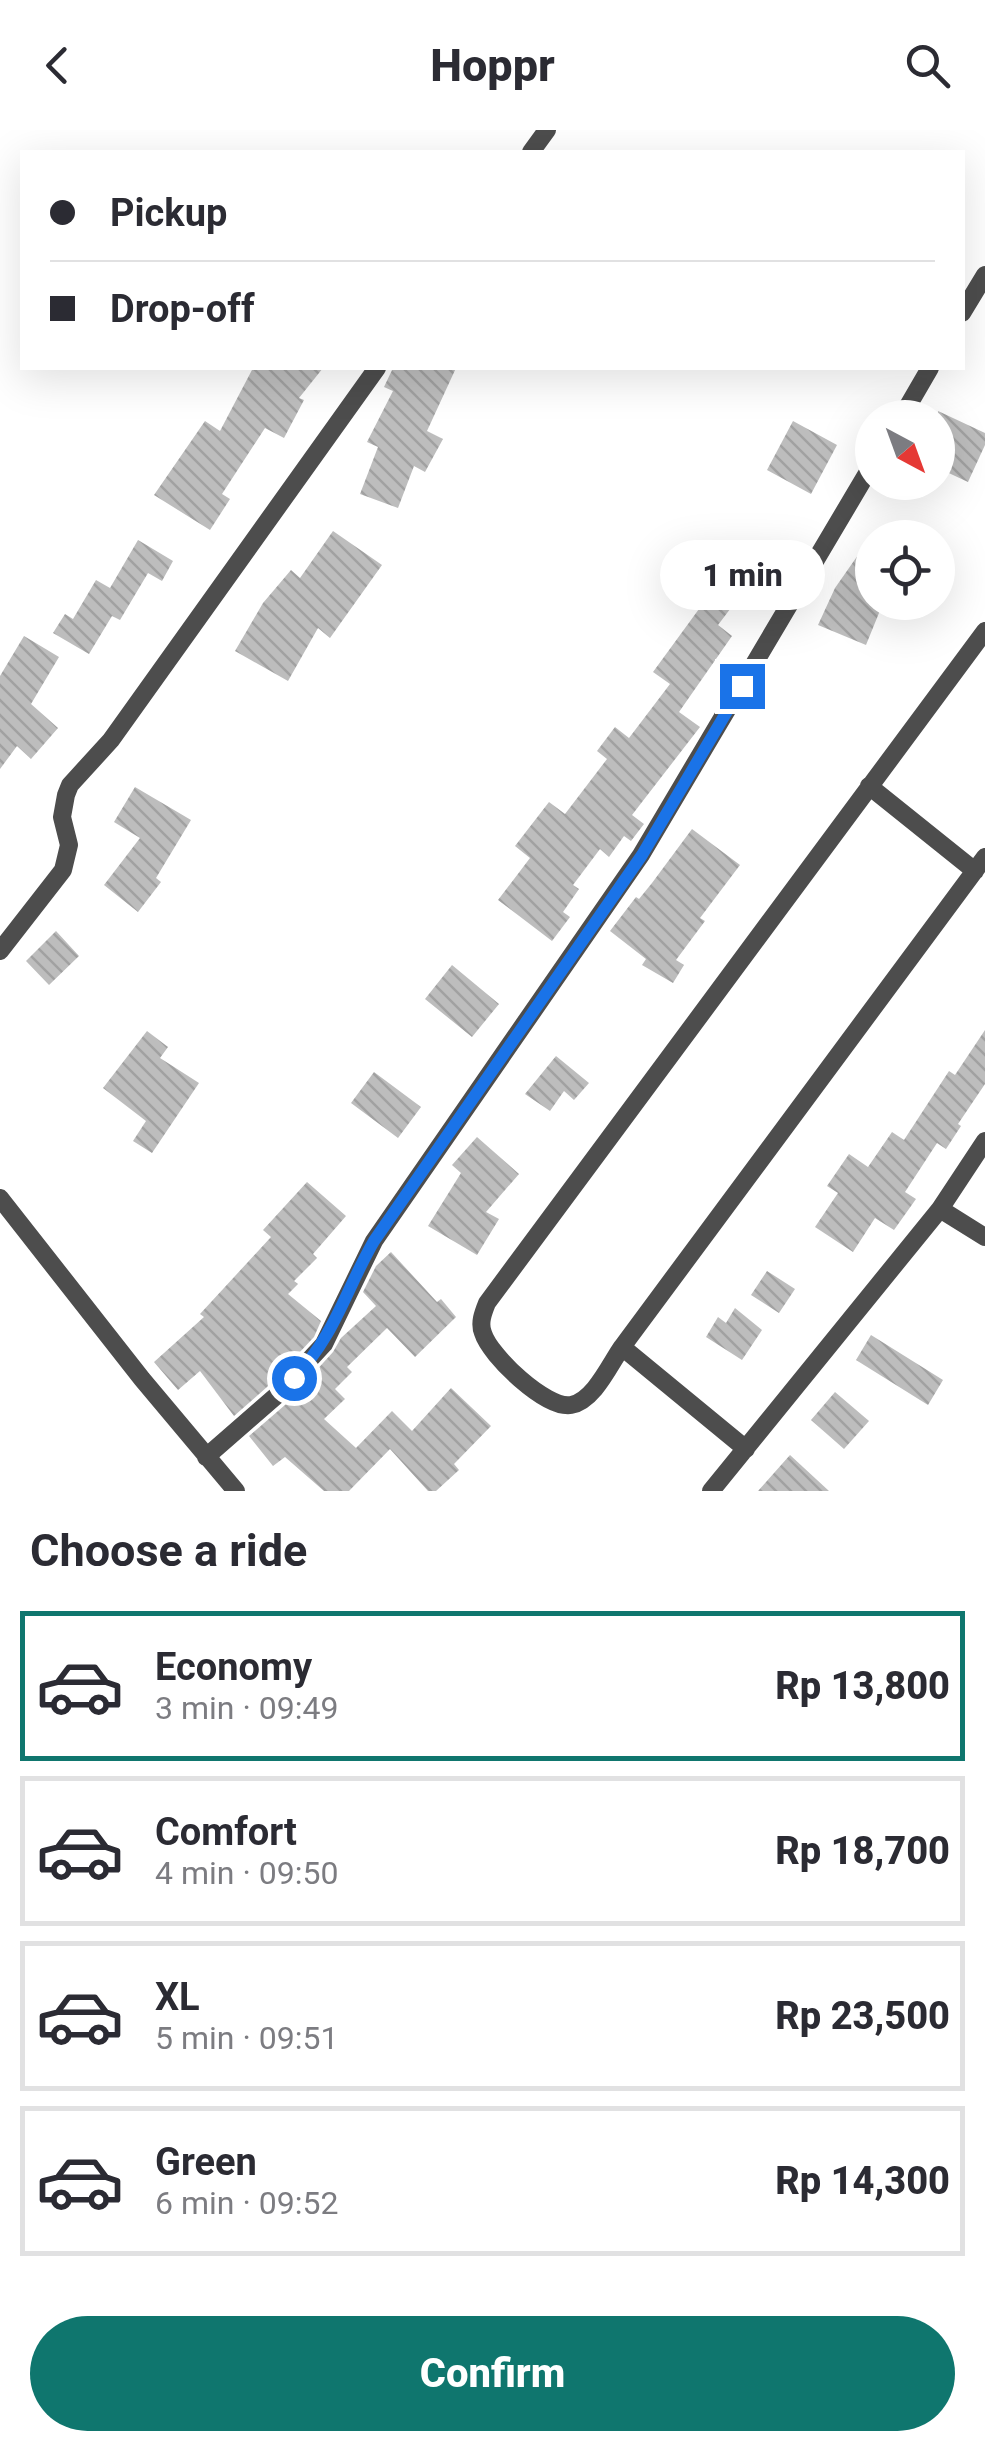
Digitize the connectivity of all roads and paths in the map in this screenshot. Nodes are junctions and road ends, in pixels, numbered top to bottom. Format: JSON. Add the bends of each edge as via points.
{"nodes":[{"id":1,"x":985,"y":275,"type":"edge"},
{"id":2,"x":965,"y":308,"type":"edge"},
{"id":3,"x":377,"y":370,"type":"edge"},
{"id":4,"x":929,"y":370,"type":"edge"},
{"id":5,"x":911,"y":400,"type":"edge"},
{"id":6,"x":855,"y":495,"type":"edge"},
{"id":7,"x":985,"y":631,"type":"edge"},
{"id":8,"x":869,"y":786,"type":"junction"},
{"id":9,"x":980,"y":864,"type":"edge"},
{"id":10,"x":0,"y":951,"type":"edge"},
{"id":11,"x":985,"y":1141,"type":"edge"},
{"id":12,"x":0,"y":1198,"type":"edge"},
{"id":13,"x":940,"y":1208,"type":"junction"},
{"id":14,"x":985,"y":1236,"type":"edge"},
{"id":15,"x":622,"y":1347,"type":"junction"},
{"id":16,"x":746,"y":1449,"type":"junction"},
{"id":17,"x":206,"y":1457,"type":"junction"},
{"id":18,"x":236,"y":1491,"type":"edge"},
{"id":19,"x":711,"y":1491,"type":"edge"}],
"edges":[{"from":1,"to":2,"type":"street"},
{"from":3,"to":10,"type":"street","via":[[110,740],[70,785],[62,805],[69,845],[63,870]]},
{"from":4,"to":5,"type":"street"},
{"from":6,"to":17,"type":"street","via":[[642,855],[374,1241],[324,1344]]},
{"from":7,"to":8,"type":"street"},
{"from":8,"to":9,"type":"street"},
{"from":8,"to":15,"type":"street","via":[[487,1303],[481,1320],[492,1348],[558,1404],[584,1399]]},
{"from":9,"to":15,"type":"street"},
{"from":11,"to":13,"type":"street"},
{"from":12,"to":17,"type":"street"},
{"from":13,"to":14,"type":"street"},
{"from":13,"to":16,"type":"street"},
{"from":15,"to":16,"type":"street"},
{"from":16,"to":19,"type":"street"},
{"from":17,"to":18,"type":"street"}]}
